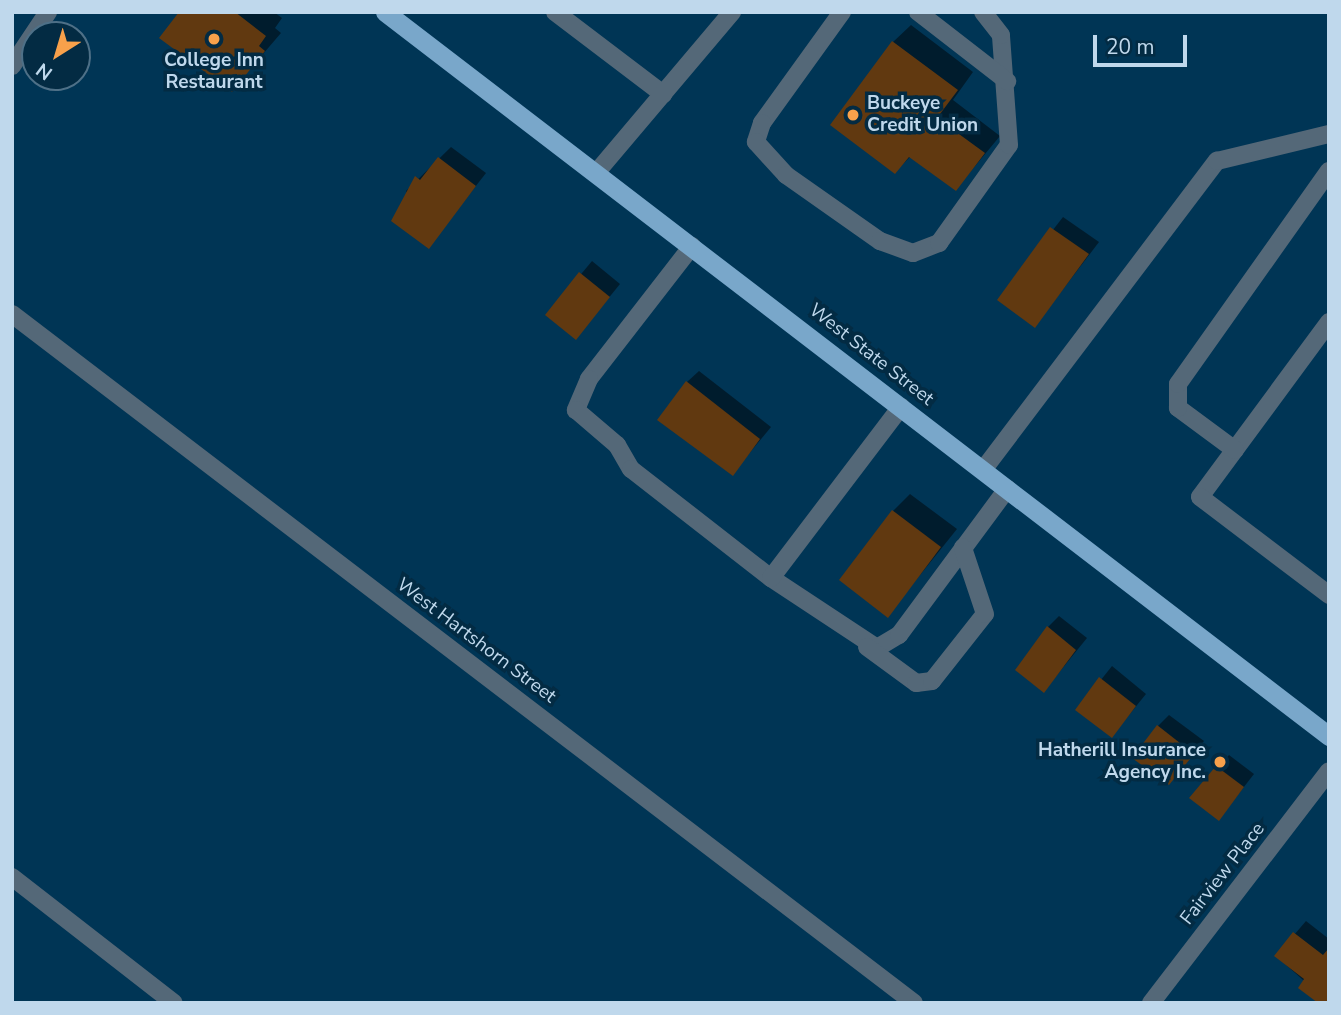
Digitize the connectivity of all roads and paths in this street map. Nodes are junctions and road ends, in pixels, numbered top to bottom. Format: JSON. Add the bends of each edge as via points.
{"nodes":[{"id":1,"x":48,"y":12,"type":"edge"},
{"id":2,"x":385,"y":12,"type":"edge"},
{"id":3,"x":555,"y":12,"type":"edge"},
{"id":4,"x":585,"y":12,"type":"edge"},
{"id":5,"x":732,"y":12,"type":"edge"},
{"id":6,"x":842,"y":12,"type":"edge"},
{"id":7,"x":918,"y":12,"type":"edge"},
{"id":8,"x":983,"y":12,"type":"edge"},
{"id":9,"x":584,"y":32,"type":"junction"},
{"id":10,"x":12,"y":66,"type":"edge"},
{"id":11,"x":1007,"y":80,"type":"junction"},
{"id":12,"x":663,"y":94,"type":"junction"},
{"id":13,"x":1329,"y":134,"type":"edge"},
{"id":14,"x":1329,"y":171,"type":"edge"},
{"id":15,"x":597,"y":173,"type":"junction"},
{"id":16,"x":692,"y":246,"type":"junction"},
{"id":17,"x":12,"y":314,"type":"edge"},
{"id":18,"x":1329,"y":322,"type":"edge"},
{"id":19,"x":901,"y":407,"type":"junction"},
{"id":20,"x":1235,"y":450,"type":"junction"},
{"id":21,"x":983,"y":470,"type":"junction"},
{"id":22,"x":1007,"y":489,"type":"junction"},
{"id":23,"x":963,"y":548,"type":"junction"},
{"id":24,"x":771,"y":578,"type":"junction"},
{"id":25,"x":1329,"y":595,"type":"edge"},
{"id":26,"x":867,"y":647,"type":"junction"},
{"id":27,"x":1329,"y":736,"type":"edge"},
{"id":28,"x":1329,"y":771,"type":"edge"},
{"id":29,"x":12,"y":877,"type":"edge"},
{"id":30,"x":174,"y":1003,"type":"edge"},
{"id":31,"x":914,"y":1003,"type":"edge"},
{"id":32,"x":1150,"y":1003,"type":"edge"}],
"edges":[{"from":1,"to":10,"type":"street"},
{"from":2,"to":15,"type":"highway","name":"West State Street"},
{"from":3,"to":9,"type":"street"},
{"from":4,"to":9,"type":"street"},
{"from":5,"to":12,"type":"street"},
{"from":6,"to":11,"type":"street","via":[[762,123],[756,142],[786,175],[880,241],[913,253],[939,243],[1009,145]]},
{"from":7,"to":11,"type":"street"},
{"from":8,"to":11,"type":"street","via":[[1001,35]]},
{"from":9,"to":12,"type":"street"},
{"from":12,"to":15,"type":"street"},
{"from":13,"to":21,"type":"street","via":[[1217,161]]},
{"from":14,"to":20,"type":"street","via":[[1178,384],[1178,408]]},
{"from":15,"to":16,"type":"highway","name":"West State Street"},
{"from":16,"to":19,"type":"highway","name":"West State Street"},
{"from":16,"to":24,"type":"street","via":[[590,379],[576,410],[617,445],[631,468]]},
{"from":17,"to":31,"type":"street","name":"West Hartshorn Street"},
{"from":18,"to":20,"type":"street"},
{"from":19,"to":21,"type":"highway","name":"West State Street"},
{"from":19,"to":24,"type":"street"},
{"from":20,"to":25,"type":"street","via":[[1200,497]]},
{"from":21,"to":22,"type":"highway","name":"West State Street"},
{"from":22,"to":23,"type":"street"},
{"from":22,"to":27,"type":"highway","name":"West State Street"},
{"from":23,"to":26,"type":"street","via":[[899,635]]},
{"from":23,"to":26,"type":"street","via":[[985,614],[932,681],[916,683]]},
{"from":24,"to":26,"type":"street"},
{"from":28,"to":32,"type":"street","name":"Fairview Place"},
{"from":29,"to":30,"type":"street"}]}
